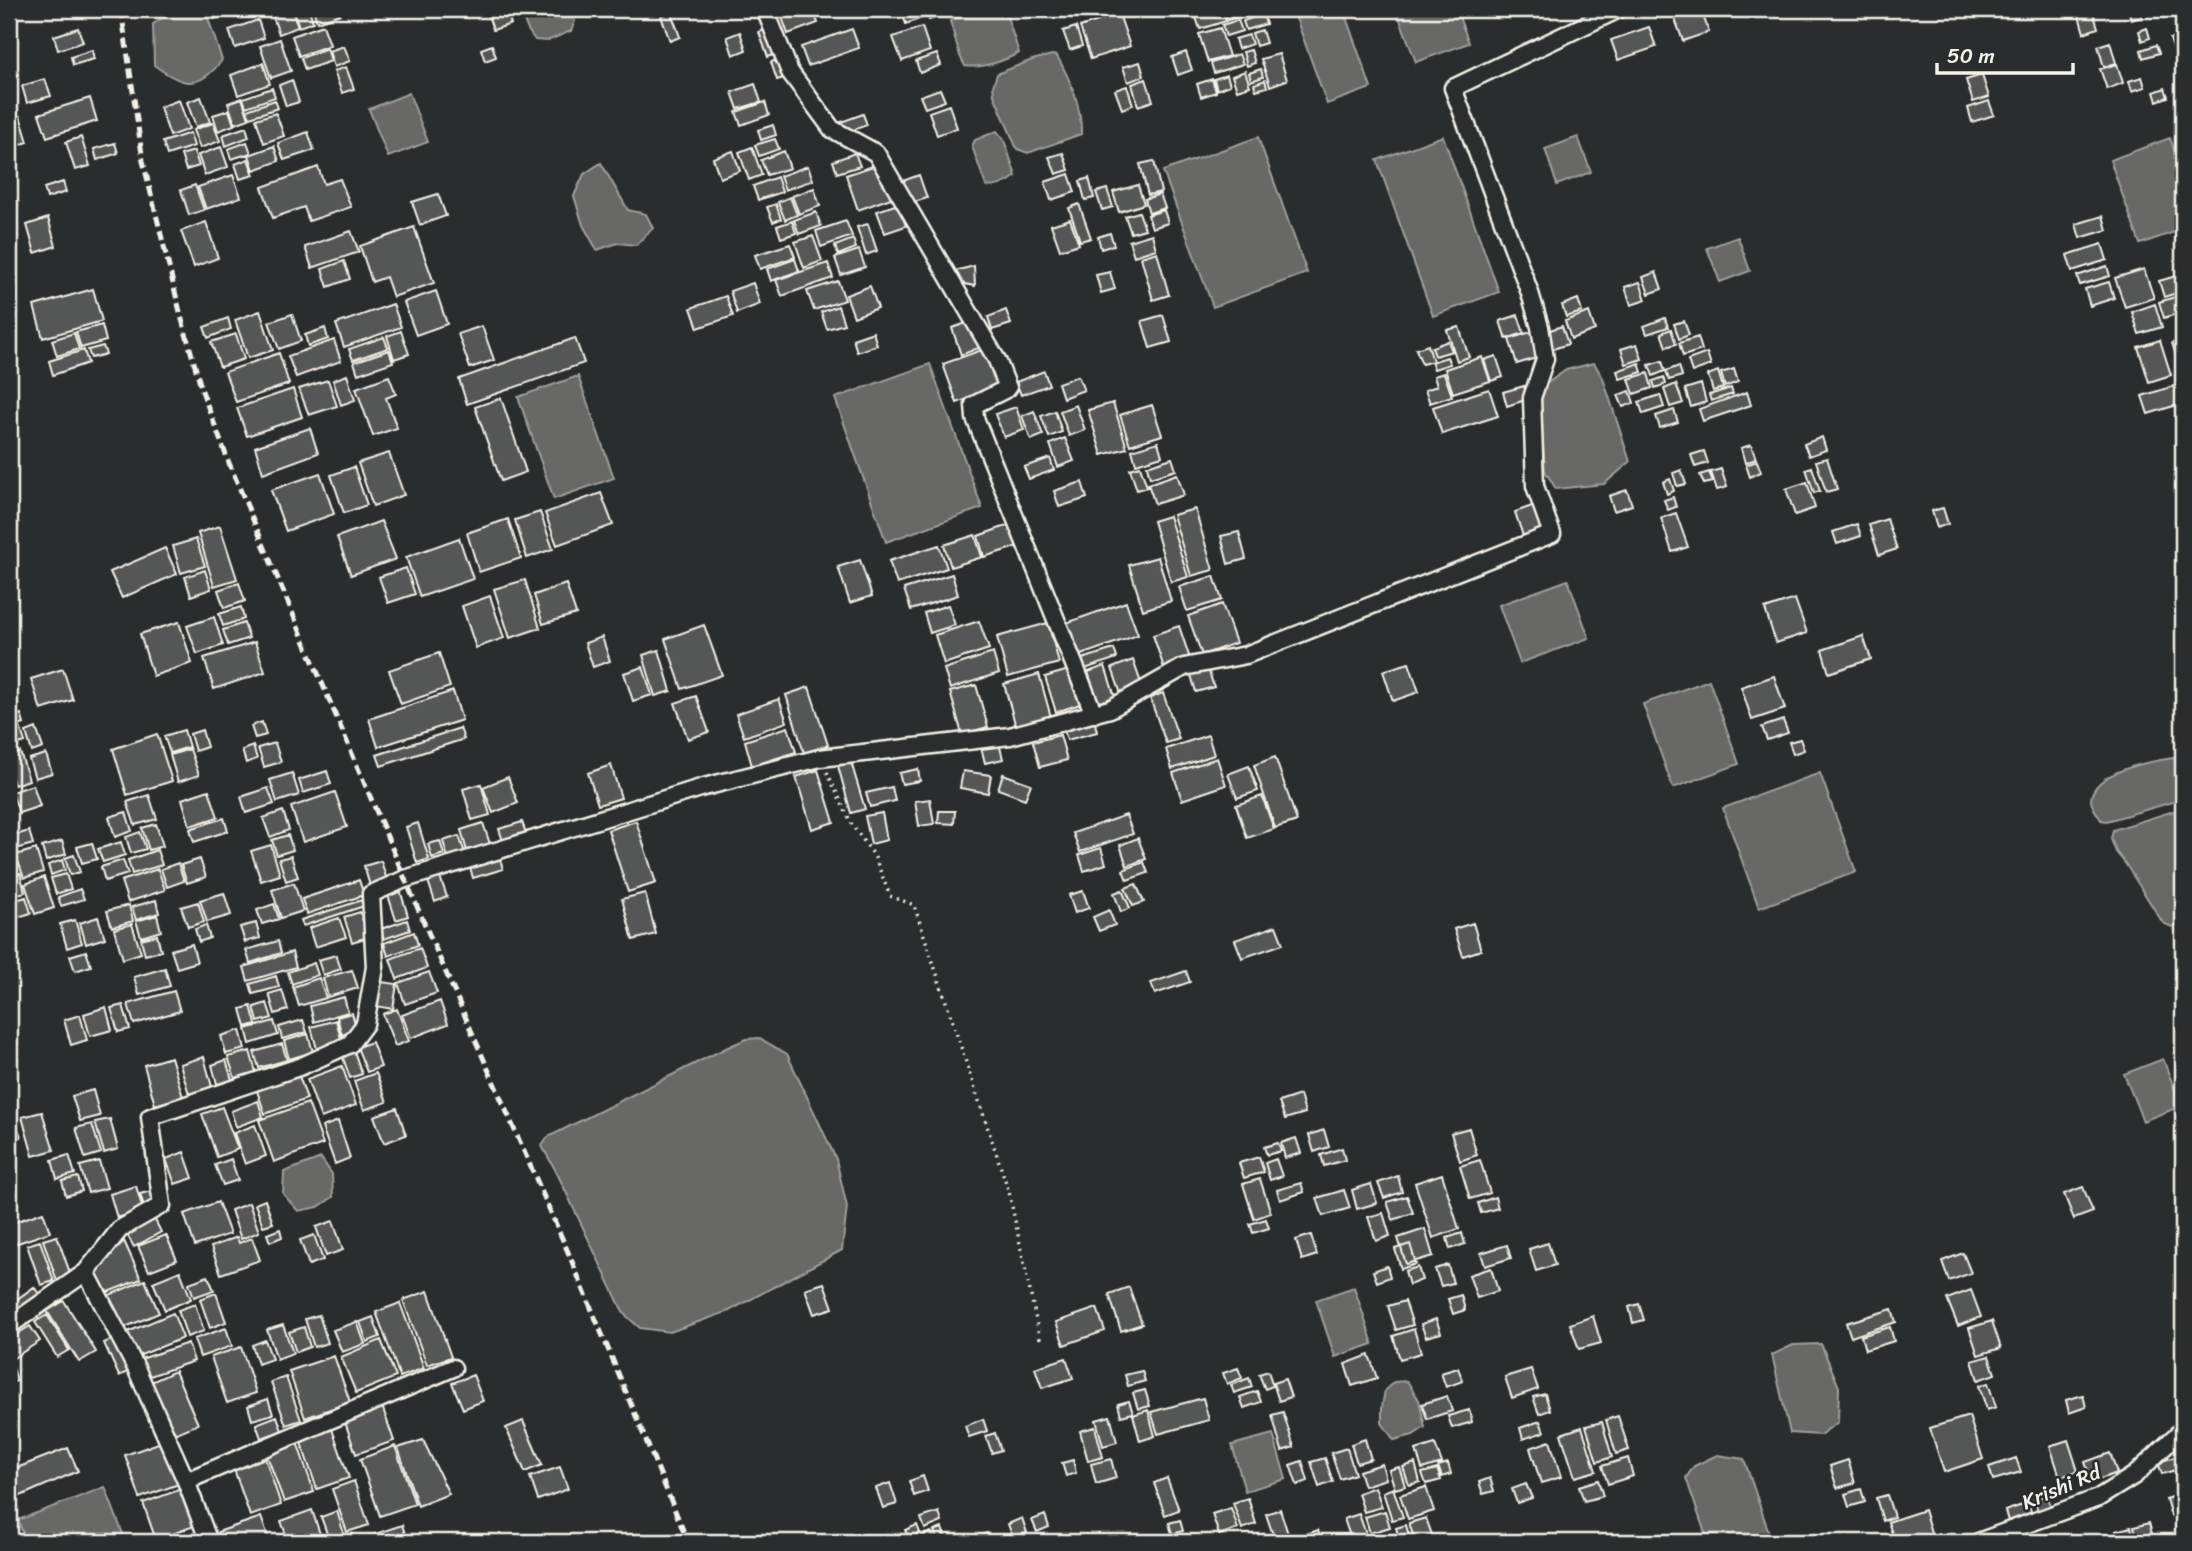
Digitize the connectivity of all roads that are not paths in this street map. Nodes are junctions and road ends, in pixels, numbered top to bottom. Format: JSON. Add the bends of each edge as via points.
{"nodes":[{"id":1,"x":765,"y":9,"type":"edge"},
{"id":2,"x":1619,"y":9,"type":"edge"},
{"id":3,"x":1094,"y":713,"type":"junction"},
{"id":4,"x":86,"y":1272,"type":"junction"},
{"id":5,"x":9,"y":1326,"type":"edge"},
{"id":6,"x":453,"y":1368,"type":"dead end"},
{"id":7,"x":2183,"y":1429,"type":"edge"},
{"id":8,"x":186,"y":1481,"type":"junction"},
{"id":9,"x":209,"y":1542,"type":"edge"},
{"id":10,"x":1978,"y":1542,"type":"edge"}],
"edges":[{"from":1,"to":3,"type":"street","via":[[790,72],[832,130],[876,153],[997,360],[1009,388],[974,405],[975,418]]},
{"from":2,"to":3,"type":"street","via":[[1453,88],[1540,327],[1545,359],[1532,398],[1535,486],[1552,534],[1246,655],[1184,667],[1110,709]]},
{"from":3,"to":4,"type":"street","via":[[1010,736],[820,758],[704,787],[405,879],[371,894],[375,967],[365,1024],[350,1044],[302,1066],[150,1117],[162,1205],[120,1229]]},
{"from":4,"to":5,"type":"street"},
{"from":4,"to":8,"type":"street","via":[[136,1368]]},
{"from":6,"to":8,"type":"street"},
{"from":7,"to":10,"type":"street","name":"Krishi Rd","via":[[2135,1475],[2098,1498]]},
{"from":8,"to":9,"type":"street"}]}
